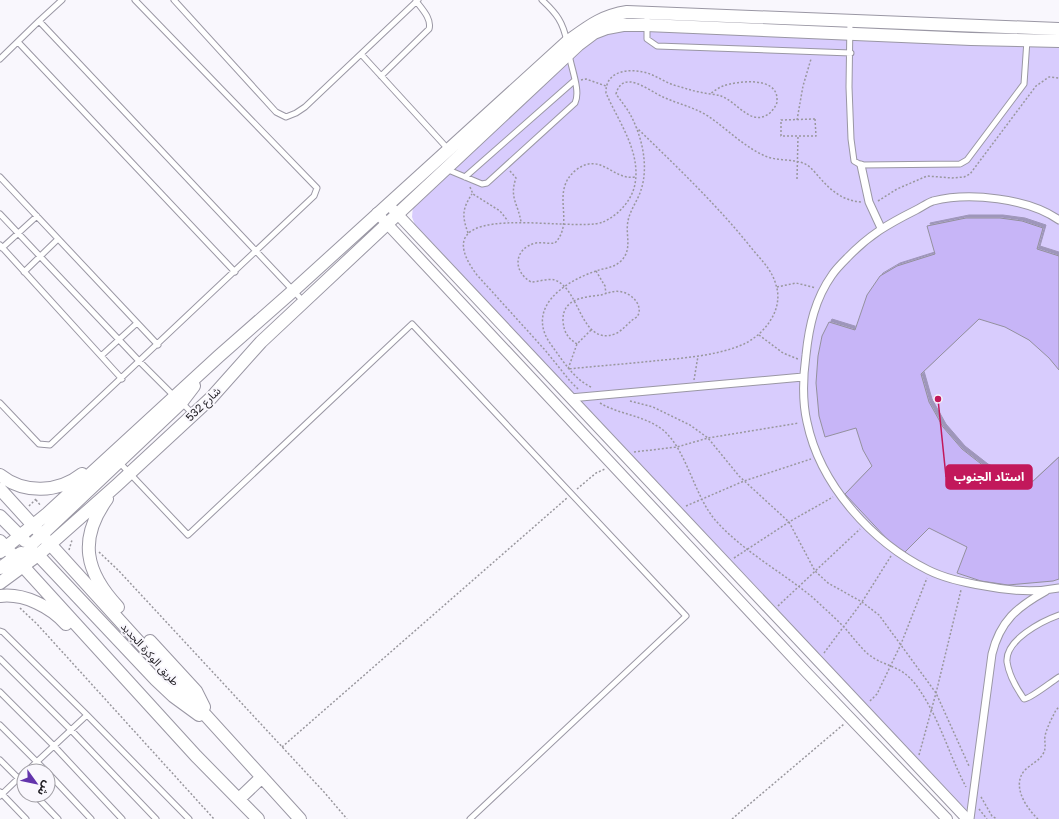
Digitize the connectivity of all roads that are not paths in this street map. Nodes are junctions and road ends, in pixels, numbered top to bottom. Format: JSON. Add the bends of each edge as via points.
{"nodes":[{"id":1,"x":62,"y":0,"type":"edge"},
{"id":2,"x":135,"y":0,"type":"edge"},
{"id":3,"x":174,"y":0,"type":"edge"},
{"id":4,"x":542,"y":0,"type":"edge"},
{"id":5,"x":417,"y":1,"type":"edge"},
{"id":6,"x":647,"y":19,"type":"junction"},
{"id":7,"x":850,"y":20,"type":"junction"},
{"id":8,"x":39,"y":21,"type":"junction"},
{"id":9,"x":1059,"y":29,"type":"edge"},
{"id":10,"x":851,"y":34,"type":"junction"},
{"id":11,"x":1027,"y":40,"type":"junction"},
{"id":12,"x":1059,"y":41,"type":"edge"},
{"id":13,"x":18,"y":42,"type":"junction"},
{"id":14,"x":568,"y":48,"type":"junction"},
{"id":15,"x":851,"y":53,"type":"junction"},
{"id":16,"x":361,"y":54,"type":"junction"},
{"id":17,"x":0,"y":59,"type":"edge"},
{"id":18,"x":382,"y":76,"type":"junction"},
{"id":19,"x":574,"y":81,"type":"junction"},
{"id":20,"x":448,"y":149,"type":"junction"},
{"id":21,"x":861,"y":165,"type":"junction"},
{"id":22,"x":446,"y":169,"type":"junction"},
{"id":23,"x":465,"y":176,"type":"junction"},
{"id":24,"x":0,"y":177,"type":"edge"},
{"id":25,"x":388,"y":204,"type":"junction"},
{"id":26,"x":377,"y":213,"type":"junction"},
{"id":27,"x":0,"y":214,"type":"edge"},
{"id":28,"x":397,"y":214,"type":"junction"},
{"id":29,"x":37,"y":216,"type":"junction"},
{"id":30,"x":1059,"y":220,"type":"edge"},
{"id":31,"x":388,"y":223,"type":"junction"},
{"id":32,"x":881,"y":228,"type":"junction"},
{"id":33,"x":18,"y":233,"type":"junction"},
{"id":34,"x":58,"y":239,"type":"junction"},
{"id":35,"x":1,"y":246,"type":"edge"},
{"id":36,"x":256,"y":251,"type":"junction"},
{"id":37,"x":40,"y":256,"type":"junction"},
{"id":38,"x":24,"y":272,"type":"junction"},
{"id":39,"x":235,"y":272,"type":"junction"},
{"id":40,"x":294,"y":290,"type":"junction"},
{"id":41,"x":304,"y":302,"type":"junction"},
{"id":42,"x":138,"y":323,"type":"junction"},
{"id":43,"x":246,"y":331,"type":"junction"},
{"id":44,"x":118,"y":340,"type":"junction"},
{"id":45,"x":158,"y":345,"type":"junction"},
{"id":46,"x":101,"y":356,"type":"junction"},
{"id":47,"x":140,"y":362,"type":"junction"},
{"id":48,"x":803,"y":377,"type":"junction"},
{"id":49,"x":122,"y":379,"type":"junction"},
{"id":50,"x":176,"y":397,"type":"junction"},
{"id":51,"x":570,"y":398,"type":"junction"},
{"id":52,"x":0,"y":403,"type":"edge"},
{"id":53,"x":193,"y":414,"type":"junction"},
{"id":54,"x":119,"y":462,"type":"junction"},
{"id":55,"x":130,"y":473,"type":"junction"},
{"id":56,"x":0,"y":475,"type":"edge"},
{"id":57,"x":118,"y":485,"type":"junction"},
{"id":58,"x":0,"y":489,"type":"edge"},
{"id":59,"x":0,"y":516,"type":"edge"},
{"id":60,"x":33,"y":525,"type":"junction"},
{"id":61,"x":42,"y":535,"type":"junction"},
{"id":62,"x":50,"y":544,"type":"junction"},
{"id":63,"x":29,"y":546,"type":"junction"},
{"id":64,"x":2,"y":547,"type":"edge"},
{"id":65,"x":20,"y":562,"type":"junction"},
{"id":66,"x":0,"y":568,"type":"edge"},
{"id":67,"x":0,"y":583,"type":"edge"},
{"id":68,"x":1059,"y":588,"type":"edge"},
{"id":69,"x":1048,"y":590,"type":"junction"},
{"id":70,"x":0,"y":596,"type":"edge"},
{"id":71,"x":1059,"y":614,"type":"edge"},
{"id":72,"x":0,"y":631,"type":"edge"},
{"id":73,"x":0,"y":660,"type":"edge"},
{"id":74,"x":1059,"y":677,"type":"edge"},
{"id":75,"x":0,"y":692,"type":"edge"},
{"id":76,"x":87,"y":715,"type":"junction"},
{"id":77,"x":209,"y":719,"type":"junction"},
{"id":78,"x":0,"y":725,"type":"edge"},
{"id":79,"x":71,"y":730,"type":"junction"},
{"id":80,"x":221,"y":732,"type":"junction"},
{"id":81,"x":54,"y":746,"type":"junction"},
{"id":82,"x":0,"y":760,"type":"edge"},
{"id":83,"x":37,"y":761,"type":"joint"},
{"id":84,"x":16,"y":775,"type":"edge"},
{"id":85,"x":262,"y":777,"type":"junction"},
{"id":86,"x":16,"y":781,"type":"edge"},
{"id":87,"x":56,"y":782,"type":"edge"},
{"id":88,"x":228,"y":788,"type":"junction"},
{"id":89,"x":1,"y":794,"type":"edge"},
{"id":90,"x":238,"y":799,"type":"junction"},
{"id":91,"x":43,"y":803,"type":"edge"},
{"id":92,"x":254,"y":818,"type":"edge"},
{"id":93,"x":26,"y":819,"type":"edge"},
{"id":94,"x":58,"y":819,"type":"edge"},
{"id":95,"x":91,"y":819,"type":"edge"},
{"id":96,"x":122,"y":819,"type":"edge"},
{"id":97,"x":156,"y":819,"type":"edge"},
{"id":98,"x":188,"y":819,"type":"edge"},
{"id":99,"x":300,"y":819,"type":"edge"},
{"id":100,"x":470,"y":819,"type":"edge"},
{"id":101,"x":947,"y":819,"type":"edge"},
{"id":102,"x":967,"y":819,"type":"edge"},
{"id":103,"x":970,"y":819,"type":"edge"}],
"edges":[{"from":1,"to":8,"type":"lane"},
{"from":2,"to":36,"type":"lane","via":[[318,188],[314,196]]},
{"from":3,"to":16,"type":"lane","via":[[276,112],[286,117],[296,114],[305,107]]},
{"from":4,"to":14,"type":"lane","via":[[554,10],[564,26]]},
{"from":5,"to":16,"type":"lane"},
{"from":5,"to":18,"type":"lane","via":[[428,19],[429,29]]},
{"from":6,"to":7,"type":"street"},
{"from":6,"to":10,"type":"street"},
{"from":6,"to":14,"type":"street","via":[[607,28]]},
{"from":6,"to":15,"type":"lane","via":[[647,39],[657,46]]},
{"from":7,"to":9,"type":"street"},
{"from":7,"to":10,"type":"lane"},
{"from":8,"to":13,"type":"lane"},
{"from":8,"to":36,"type":"lane"},
{"from":10,"to":11,"type":"street"},
{"from":10,"to":15,"type":"lane"},
{"from":11,"to":12,"type":"street"},
{"from":11,"to":21,"type":"lane","via":[[1024,84],[967,160],[960,164]]},
{"from":13,"to":17,"type":"lane"},
{"from":13,"to":39,"type":"lane"},
{"from":14,"to":19,"type":"lane"},
{"from":14,"to":20,"type":"street"},
{"from":14,"to":22,"type":"street","name":"شارع 532"},
{"from":15,"to":21,"type":"lane","via":[[851,139],[854,161]]},
{"from":16,"to":18,"type":"lane"},
{"from":18,"to":20,"type":"lane"},
{"from":19,"to":23,"type":"lane"},
{"from":19,"to":23,"type":"lane","via":[[578,92],[575,103],[506,167],[487,183],[482,184]]},
{"from":20,"to":25,"type":"street"},
{"from":21,"to":32,"type":"street","via":[[869,202]]},
{"from":22,"to":23,"type":"lane"},
{"from":22,"to":28,"type":"street","name":"شارع 532"},
{"from":24,"to":29,"type":"lane"},
{"from":25,"to":26,"type":"street"},
{"from":25,"to":28,"type":"street"},
{"from":26,"to":31,"type":"street"},
{"from":26,"to":40,"type":"street"},
{"from":27,"to":33,"type":"lane"},
{"from":28,"to":31,"type":"street","name":"شارع 532"},
{"from":28,"to":51,"type":"street"},
{"from":29,"to":33,"type":"lane"},
{"from":29,"to":34,"type":"lane"},
{"from":30,"to":32,"type":"street","via":[[1011,201],[971,197],[932,202]]},
{"from":31,"to":41,"type":"street","name":"شارع 532"},
{"from":31,"to":101,"type":"street"},
{"from":32,"to":48,"type":"street","via":[[860,244],[832,274],[822,291],[816,304]]},
{"from":33,"to":35,"type":"lane"},
{"from":33,"to":37,"type":"lane"},
{"from":34,"to":37,"type":"lane"},
{"from":34,"to":42,"type":"lane"},
{"from":35,"to":38,"type":"lane"},
{"from":36,"to":39,"type":"lane"},
{"from":36,"to":40,"type":"lane"},
{"from":37,"to":38,"type":"lane"},
{"from":37,"to":44,"type":"lane"},
{"from":38,"to":46,"type":"lane"},
{"from":39,"to":45,"type":"lane"},
{"from":40,"to":41,"type":"lane"},
{"from":40,"to":43,"type":"street"},
{"from":41,"to":53,"type":"street","name":"شارع 532","via":[[261,342],[211,398]]},
{"from":42,"to":44,"type":"lane"},
{"from":42,"to":45,"type":"lane"},
{"from":43,"to":50,"type":"street"},
{"from":43,"to":50,"type":"street","via":[[225,342]]},
{"from":44,"to":46,"type":"lane"},
{"from":44,"to":47,"type":"lane"},
{"from":45,"to":47,"type":"lane"},
{"from":46,"to":49,"type":"lane"},
{"from":47,"to":49,"type":"lane"},
{"from":47,"to":50,"type":"lane"},
{"from":48,"to":51,"type":"street"},
{"from":48,"to":69,"type":"street","via":[[807,422],[819,456],[831,481],[864,525],[894,551],[930,571],[962,582],[1010,591]]},
{"from":49,"to":52,"type":"lane","via":[[61,437],[46,446],[39,444]]},
{"from":50,"to":53,"type":"lane"},
{"from":50,"to":54,"type":"street"},
{"from":50,"to":56,"type":"street","via":[[76,479],[60,487],[29,488],[10,482]]},
{"from":50,"to":60,"type":"street","name":"شارع 532"},
{"from":51,"to":102,"type":"street"},
{"from":53,"to":55,"type":"street","name":"شارع 532"},
{"from":54,"to":55,"type":"lane"},
{"from":54,"to":61,"type":"street"},
{"from":55,"to":57,"type":"street","name":"شارع 532"},
{"from":55,"to":100,"type":"lane","via":[[188,535],[412,324],[686,616]]},
{"from":57,"to":62,"type":"street","name":"شارع 532"},
{"from":57,"to":77,"type":"street","via":[[93,522],[88,542],[90,563],[98,582],[112,601],[196,691]]},
{"from":58,"to":60,"type":"street","name":"طريق الوكرة الجديد"},
{"from":59,"to":63,"type":"street"},
{"from":60,"to":61,"type":"street","name":"طريق الوكرة الجديد"},
{"from":60,"to":63,"type":"street","name":"شارع 532"},
{"from":61,"to":62,"type":"street","name":"طريق الوكرة الجديد"},
{"from":61,"to":63,"type":"street"},
{"from":62,"to":63,"type":"street","name":"شارع 532"},
{"from":62,"to":77,"type":"street","name":"طريق الوكرة الجديد"},
{"from":63,"to":64,"type":"street"},
{"from":63,"to":65,"type":"street","name":"شارع 532"},
{"from":63,"to":80,"type":"street","via":[[156,680]]},
{"from":64,"to":65,"type":"street"},
{"from":65,"to":66,"type":"street"},
{"from":65,"to":67,"type":"street","name":"شارع 532"},
{"from":65,"to":88,"type":"street"},
{"from":68,"to":69,"type":"street"},
{"from":69,"to":103,"type":"street","via":[[1011,616],[996,636]]},
{"from":70,"to":88,"type":"street","via":[[22,598],[46,607],[61,619],[198,766]]},
{"from":71,"to":74,"type":"lane","via":[[1019,637],[1009,652],[1007,661],[1009,671],[1024,699]]},
{"from":72,"to":76,"type":"lane"},
{"from":73,"to":79,"type":"lane"},
{"from":75,"to":81,"type":"lane"},
{"from":76,"to":79,"type":"lane"},
{"from":76,"to":98,"type":"lane"},
{"from":77,"to":80,"type":"street","name":"طريق الوكرة الجديد"},
{"from":78,"to":83,"type":"lane"},
{"from":79,"to":81,"type":"lane"},
{"from":79,"to":97,"type":"lane"},
{"from":80,"to":85,"type":"street","name":"طريق الوكرة الجديد"},
{"from":81,"to":83,"type":"lane"},
{"from":81,"to":96,"type":"lane"},
{"from":82,"to":84,"type":"lane"},
{"from":85,"to":90,"type":"street"},
{"from":85,"to":99,"type":"street","name":"طريق الوكرة الجديد"},
{"from":86,"to":89,"type":"lane"},
{"from":87,"to":95,"type":"lane"},
{"from":88,"to":90,"type":"street"},
{"from":89,"to":93,"type":"lane"},
{"from":90,"to":92,"type":"street"},
{"from":91,"to":94,"type":"lane"}]}
